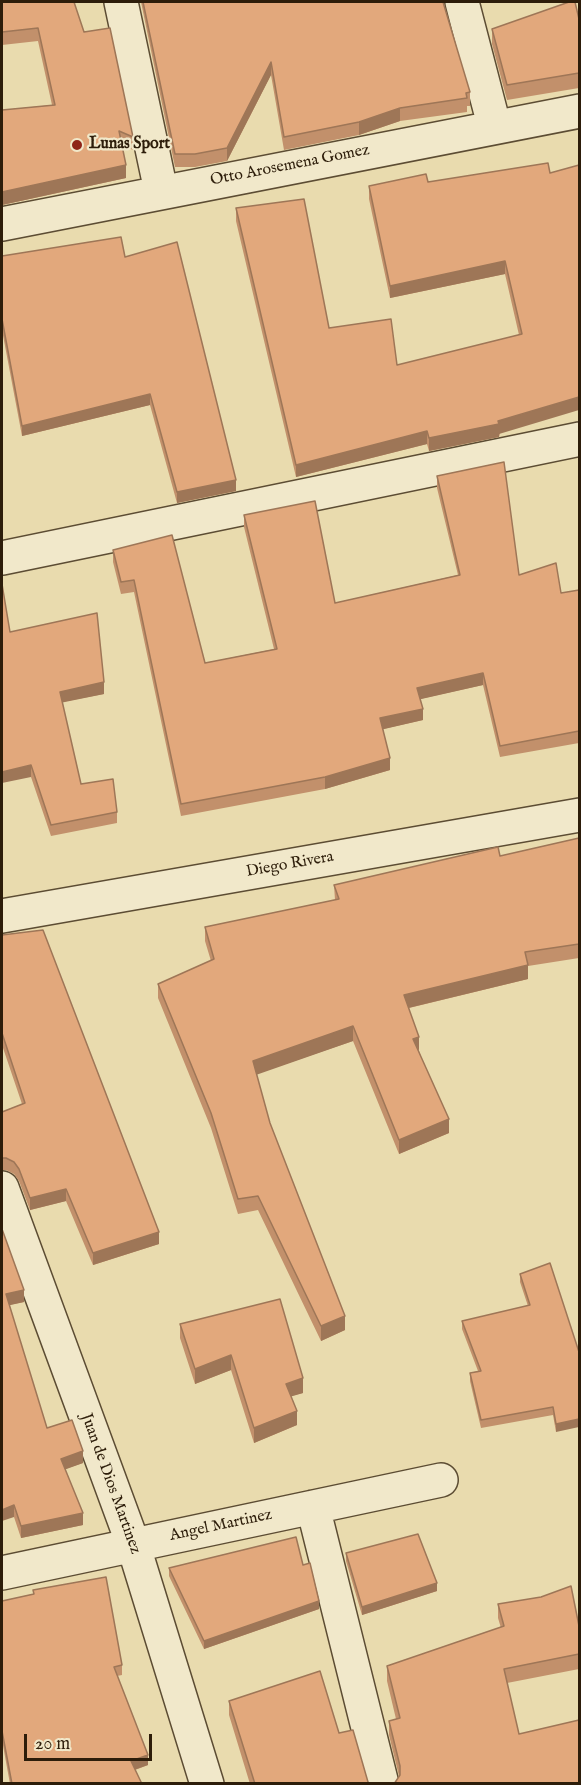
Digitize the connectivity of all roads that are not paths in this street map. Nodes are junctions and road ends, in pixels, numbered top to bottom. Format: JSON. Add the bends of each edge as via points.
{"nodes":[{"id":1,"x":121,"y":2,"type":"edge"},
{"id":2,"x":462,"y":2,"type":"edge"},
{"id":3,"x":579,"y":111,"type":"edge"},
{"id":4,"x":494,"y":125,"type":"junction"},
{"id":5,"x":161,"y":191,"type":"junction"},
{"id":6,"x":2,"y":224,"type":"edge"},
{"id":7,"x":579,"y":439,"type":"edge"},
{"id":8,"x":2,"y":558,"type":"edge"},
{"id":9,"x":579,"y":814,"type":"edge"},
{"id":10,"x":2,"y":916,"type":"edge"},
{"id":11,"x":2,"y":1188,"type":"edge"},
{"id":12,"x":441,"y":1480,"type":"dead end"},
{"id":13,"x":313,"y":1507,"type":"junction"},
{"id":14,"x":133,"y":1544,"type":"junction"},
{"id":15,"x":2,"y":1573,"type":"edge"},
{"id":16,"x":207,"y":1784,"type":"edge"},
{"id":17,"x":382,"y":1784,"type":"edge"}],
"edges":[{"from":1,"to":5,"type":"street"},
{"from":2,"to":4,"type":"street"},
{"from":3,"to":4,"type":"street","name":"Otto Arosemena Gomez"},
{"from":4,"to":5,"type":"street","name":"Otto Arosemena Gomez"},
{"from":5,"to":6,"type":"street","name":"Otto Arosemena Gomez"},
{"from":7,"to":8,"type":"street"},
{"from":9,"to":10,"type":"street","name":"Diego Rivera"},
{"from":11,"to":14,"type":"street","name":"Juan de Dios Martinez"},
{"from":12,"to":13,"type":"street","name":"Angel Martinez"},
{"from":13,"to":14,"type":"street","name":"Angel Martinez"},
{"from":13,"to":17,"type":"street"},
{"from":14,"to":15,"type":"street","name":"Angel Martinez"},
{"from":14,"to":16,"type":"street","name":"Juan de Dios Martinez"}]}
